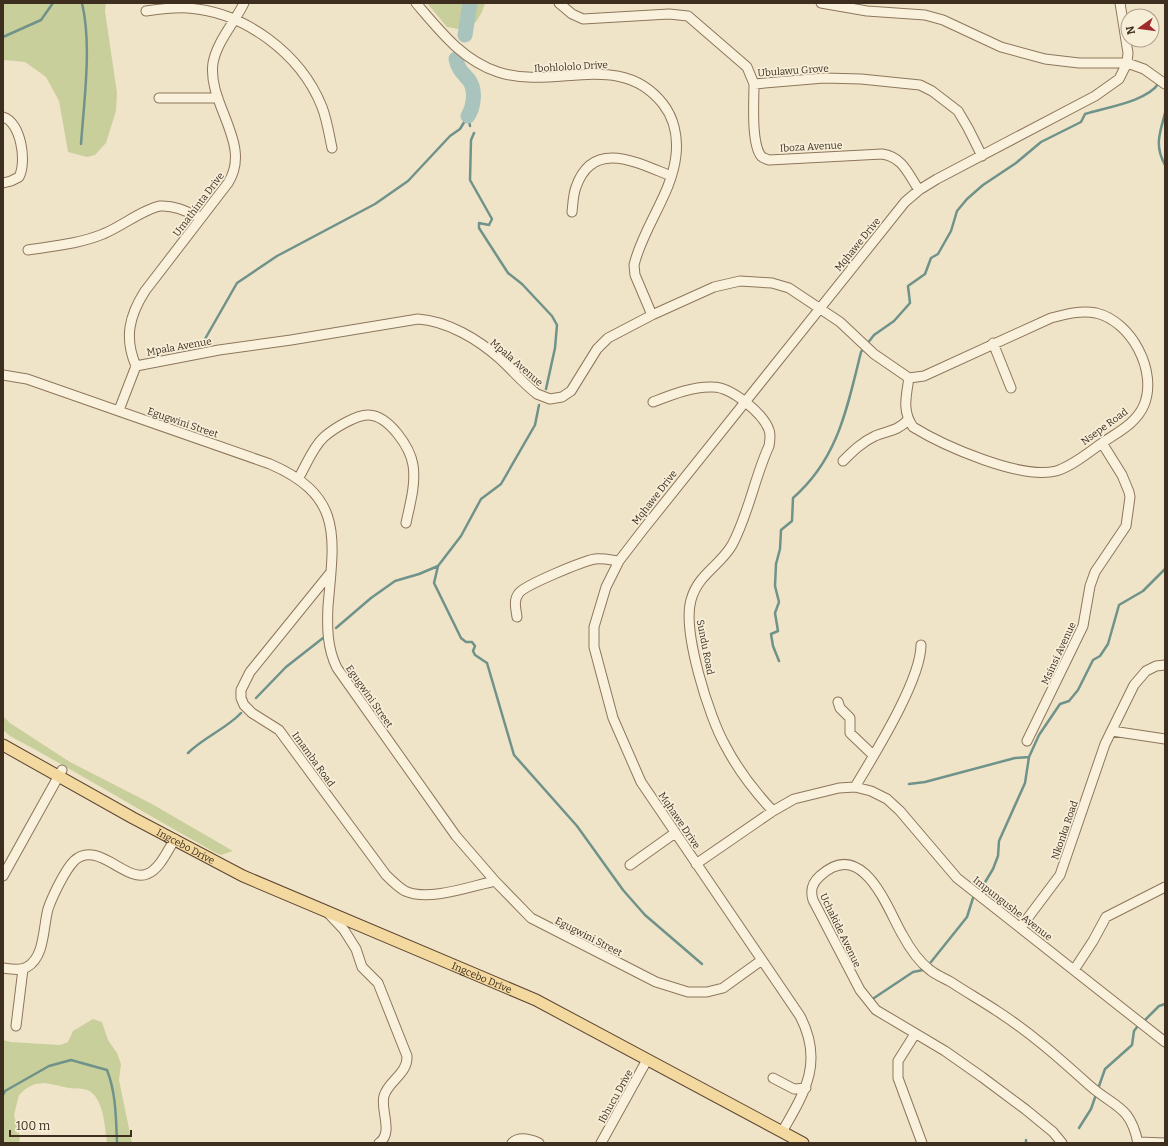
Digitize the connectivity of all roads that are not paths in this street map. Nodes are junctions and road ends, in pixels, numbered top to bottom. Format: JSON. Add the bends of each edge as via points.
{"nodes":[{"id":1,"x":244,"y":3,"type":"edge"},
{"id":2,"x":416,"y":3,"type":"edge"},
{"id":3,"x":559,"y":3,"type":"edge"},
{"id":4,"x":821,"y":3,"type":"edge"},
{"id":5,"x":1120,"y":3,"type":"edge"},
{"id":6,"x":146,"y":10,"type":"dead end"},
{"id":7,"x":235,"y":19,"type":"junction"},
{"id":8,"x":1128,"y":63,"type":"junction"},
{"id":9,"x":754,"y":84,"type":"junction"},
{"id":10,"x":1165,"y":84,"type":"edge"},
{"id":11,"x":159,"y":98,"type":"dead end"},
{"id":12,"x":218,"y":98,"type":"junction"},
{"id":13,"x":3,"y":117,"type":"edge"},
{"id":14,"x":332,"y":148,"type":"dead end"},
{"id":15,"x":982,"y":156,"type":"junction"},
{"id":16,"x":671,"y":176,"type":"junction"},
{"id":17,"x":3,"y":183,"type":"edge"},
{"id":18,"x":918,"y":190,"type":"junction"},
{"id":19,"x":572,"y":212,"type":"dead end"},
{"id":20,"x":201,"y":218,"type":"junction"},
{"id":21,"x":28,"y":250,"type":"dead end"},
{"id":22,"x":820,"y":308,"type":"junction"},
{"id":23,"x":652,"y":315,"type":"junction"},
{"id":24,"x":994,"y":343,"type":"junction"},
{"id":25,"x":136,"y":366,"type":"junction"},
{"id":26,"x":3,"y":375,"type":"edge"},
{"id":27,"x":909,"y":378,"type":"junction"},
{"id":28,"x":1011,"y":388,"type":"dead end"},
{"id":29,"x":653,"y":402,"type":"dead end"},
{"id":30,"x":744,"y":402,"type":"junction"},
{"id":31,"x":119,"y":410,"type":"junction"},
{"id":32,"x":908,"y":420,"type":"junction"},
{"id":33,"x":1102,"y":443,"type":"junction"},
{"id":34,"x":844,"y":461,"type":"dead end"},
{"id":35,"x":298,"y":479,"type":"junction"},
{"id":36,"x":406,"y":523,"type":"dead end"},
{"id":37,"x":619,"y":561,"type":"junction"},
{"id":38,"x":331,"y":572,"type":"junction"},
{"id":39,"x":517,"y":617,"type":"dead end"},
{"id":40,"x":920,"y":645,"type":"dead end"},
{"id":41,"x":1165,"y":665,"type":"edge"},
{"id":42,"x":838,"y":702,"type":"dead end"},
{"id":43,"x":1112,"y":731,"type":"junction"},
{"id":44,"x":3,"y":738,"type":"edge"},
{"id":45,"x":1027,"y":740,"type":"dead end"},
{"id":46,"x":1165,"y":740,"type":"edge"},
{"id":47,"x":3,"y":745,"type":"edge"},
{"id":48,"x":873,"y":755,"type":"junction"},
{"id":49,"x":60,"y":772,"type":"junction"},
{"id":50,"x":855,"y":787,"type":"junction"},
{"id":51,"x":773,"y":811,"type":"junction"},
{"id":52,"x":675,"y":834,"type":"junction"},
{"id":53,"x":175,"y":839,"type":"junction"},
{"id":54,"x":696,"y":864,"type":"junction"},
{"id":55,"x":630,"y":865,"type":"dead end"},
{"id":56,"x":3,"y":876,"type":"edge"},
{"id":57,"x":495,"y":881,"type":"junction"},
{"id":58,"x":1165,"y":888,"type":"edge"},
{"id":59,"x":326,"y":911,"type":"junction"},
{"id":60,"x":1021,"y":927,"type":"junction"},
{"id":61,"x":762,"y":960,"type":"junction"},
{"id":62,"x":3,"y":968,"type":"edge"},
{"id":63,"x":23,"y":969,"type":"junction"},
{"id":64,"x":1074,"y":970,"type":"junction"},
{"id":65,"x":16,"y":1026,"type":"dead end"},
{"id":66,"x":915,"y":1034,"type":"junction"},
{"id":67,"x":1165,"y":1042,"type":"edge"},
{"id":68,"x":647,"y":1060,"type":"junction"},
{"id":69,"x":773,"y":1078,"type":"dead end"},
{"id":70,"x":806,"y":1088,"type":"junction"},
{"id":71,"x":782,"y":1132,"type":"junction"},
{"id":72,"x":1138,"y":1142,"type":"edge"},
{"id":73,"x":379,"y":1143,"type":"edge"},
{"id":74,"x":512,"y":1143,"type":"edge"},
{"id":75,"x":539,"y":1143,"type":"edge"},
{"id":76,"x":601,"y":1143,"type":"edge"},
{"id":77,"x":803,"y":1143,"type":"edge"},
{"id":78,"x":922,"y":1143,"type":"edge"},
{"id":79,"x":1062,"y":1143,"type":"edge"},
{"id":80,"x":1165,"y":1143,"type":"edge"}],
"edges":[{"from":1,"to":7,"type":"street","name":"Umathinta Drive"},
{"from":2,"to":16,"type":"street","name":"Ibohlololo Drive","via":[[449,41],[472,60],[498,72],[530,79],[607,74],[632,80],[645,87],[667,109],[676,134],[676,157]]},
{"from":3,"to":9,"type":"street","name":"Ubulawu Grove","via":[[583,19],[669,14],[688,16],[747,67]]},
{"from":4,"to":8,"type":"street","via":[[926,15],[948,22],[1001,47],[1045,59],[1079,63]]},
{"from":5,"to":8,"type":"street"},
{"from":6,"to":7,"type":"street","via":[[190,8]]},
{"from":7,"to":12,"type":"street","name":"Umathinta Drive","via":[[213,63]]},
{"from":7,"to":14,"type":"street","via":[[272,42],[306,78],[322,107]]},
{"from":8,"to":10,"type":"street","via":[[1140,67]]},
{"from":8,"to":15,"type":"street","name":"Mqhawe Drive","via":[[1111,87]]},
{"from":9,"to":15,"type":"street","name":"Ubulawu Grove","via":[[824,78],[920,85],[958,111]]},
{"from":9,"to":18,"type":"street","name":"Iboza Avenue","via":[[756,142],[760,155],[764,158],[769,160],[890,155],[903,165]]},
{"from":11,"to":12,"type":"street"},
{"from":12,"to":20,"type":"street","name":"Umathinta Drive","via":[[235,149],[236,166],[228,183]]},
{"from":13,"to":17,"type":"street","via":[[16,127],[22,165],[19,177]]},
{"from":15,"to":18,"type":"street","name":"Mqhawe Drive"},
{"from":16,"to":19,"type":"street","via":[[624,158],[611,157],[602,160],[584,170],[579,178]]},
{"from":16,"to":23,"type":"street","name":"Ibohlololo Drive","via":[[634,265],[635,275]]},
{"from":18,"to":22,"type":"street","name":"Mqhawe Drive","via":[[905,202]]},
{"from":20,"to":21,"type":"street","via":[[175,208],[157,207],[118,228],[90,239]]},
{"from":20,"to":25,"type":"street","name":"Umathinta Drive","via":[[135,308],[128,336]]},
{"from":22,"to":23,"type":"street","name":"Mpala Avenue","via":[[781,285],[740,281],[714,287]]},
{"from":22,"to":27,"type":"street","via":[[840,322],[874,354]]},
{"from":22,"to":30,"type":"street","name":"Mqhawe Drive"},
{"from":23,"to":25,"type":"street","name":"Mpala Avenue","via":[[608,338],[597,349],[571,391],[562,398],[555,399],[537,394],[499,358],[478,343],[446,325],[428,320],[219,350]]},
{"from":24,"to":27,"type":"street","name":"Nsepe Road","via":[[924,376]]},
{"from":24,"to":28,"type":"street"},
{"from":24,"to":33,"type":"street","name":"Nsepe Road","via":[[1051,318],[1071,313],[1096,313],[1123,328],[1142,356],[1146,373],[1144,404],[1135,419]]},
{"from":25,"to":31,"type":"street","name":"Mpala Avenue"},
{"from":26,"to":31,"type":"street","name":"Egugwini Street","via":[[27,379]]},
{"from":27,"to":32,"type":"street","via":[[905,410]]},
{"from":29,"to":30,"type":"street","name":"Sundu Road","via":[[674,394],[712,386],[725,389]]},
{"from":30,"to":37,"type":"street","name":"Mqhawe Drive"},
{"from":30,"to":51,"type":"street","name":"Sundu Road","via":[[759,414],[766,424],[770,438],[769,446],[732,544],[697,584],[690,601],[689,615],[696,663],[721,738],[751,787]]},
{"from":31,"to":35,"type":"street","name":"Egugwini Street","via":[[270,464]]},
{"from":32,"to":33,"type":"street","name":"Nsepe Road","via":[[920,432],[990,462],[1019,470],[1055,471]]},
{"from":32,"to":34,"type":"street","via":[[896,430],[865,442]]},
{"from":33,"to":45,"type":"street","name":"Msinsi Avenue","via":[[1122,475],[1129,492],[1126,526],[1095,572],[1083,626]]},
{"from":35,"to":36,"type":"street","via":[[325,436],[358,416],[377,416],[403,440],[411,456],[414,483]]},
{"from":35,"to":38,"type":"street","name":"Egugwini Street","via":[[314,492],[327,515],[333,535]]},
{"from":37,"to":39,"type":"street","via":[[589,560],[532,584],[517,595]]},
{"from":37,"to":52,"type":"street","name":"Mqhawe Drive","via":[[596,616],[594,647],[613,718],[627,755],[641,782]]},
{"from":38,"to":57,"type":"street","name":"Egugwini Street","via":[[327,627],[337,668],[456,836]]},
{"from":38,"to":57,"type":"street","name":"Imamba Road","via":[[250,672],[240,690],[242,702],[252,713],[279,730],[386,874],[400,887],[416,894],[430,895]]},
{"from":40,"to":48,"type":"street","via":[[919,663]]},
{"from":41,"to":43,"type":"street","name":"Nkonka Road","via":[[1146,671],[1134,685]]},
{"from":42,"to":48,"type":"street","via":[[850,718],[852,736]]},
{"from":43,"to":46,"type":"street"},
{"from":43,"to":60,"type":"street","name":"Nkonka Road","via":[[1098,762],[1060,875]]},
{"from":44,"to":49,"type":"main road","name":"Ingcebo Drive"},
{"from":47,"to":49,"type":"main road","name":"Ingcebo Drive"},
{"from":48,"to":50,"type":"street"},
{"from":49,"to":53,"type":"main road","name":"Ingcebo Drive"},
{"from":49,"to":56,"type":"street"},
{"from":50,"to":51,"type":"street","name":"Impungushe Avenue","via":[[839,788],[794,800]]},
{"from":50,"to":60,"type":"street","name":"Impungushe Avenue","via":[[879,794],[893,804],[953,874]]},
{"from":51,"to":54,"type":"street","name":"Impungushe Avenue"},
{"from":52,"to":54,"type":"street","name":"Mqhawe Drive"},
{"from":52,"to":55,"type":"street"},
{"from":53,"to":59,"type":"main road","name":"Ingcebo Drive","via":[[243,876]]},
{"from":53,"to":63,"type":"street","via":[[157,867],[145,875],[137,875],[97,856],[87,855],[74,861],[49,908],[37,958]]},
{"from":54,"to":61,"type":"street","name":"Mqhawe Drive"},
{"from":57,"to":61,"type":"street","name":"Egugwini Street","via":[[524,912],[538,922],[656,982],[688,992],[707,992],[723,988]]},
{"from":58,"to":64,"type":"street","via":[[1106,917]]},
{"from":59,"to":68,"type":"main road","name":"Ingcebo Drive","via":[[531,998]]},
{"from":59,"to":73,"type":"street","via":[[344,930],[356,948],[362,967],[378,983],[407,1056],[401,1074],[385,1093],[383,1100],[386,1134]]},
{"from":60,"to":64,"type":"street","name":"Impungushe Avenue"},
{"from":61,"to":70,"type":"street","name":"Mqhawe Drive","via":[[800,1016],[808,1036],[812,1055]]},
{"from":62,"to":63,"type":"street"},
{"from":63,"to":65,"type":"street"},
{"from":64,"to":67,"type":"street","name":"Impungushe Avenue"},
{"from":66,"to":72,"type":"street","name":"Uchakide Avenue","via":[[876,1010],[854,979],[811,895],[814,884],[828,870],[843,865],[852,866],[872,880],[879,888],[901,934],[922,963],[998,1011],[1055,1053],[1130,1118]]},
{"from":66,"to":78,"type":"street","via":[[898,1061],[898,1078]]},
{"from":66,"to":79,"type":"street","name":"Uchakide Avenue","via":[[945,1051],[1025,1108]]},
{"from":68,"to":71,"type":"main road","name":"Ingcebo Drive"},
{"from":68,"to":76,"type":"street","name":"Ibhucu Drive"},
{"from":69,"to":70,"type":"street","via":[[794,1089]]},
{"from":70,"to":71,"type":"street","name":"Mqhawe Drive"},
{"from":71,"to":77,"type":"main road","name":"Ingcebo Drive"},
{"from":72,"to":80,"type":"street"},
{"from":74,"to":75,"type":"street","via":[[524,1138]]}]}
